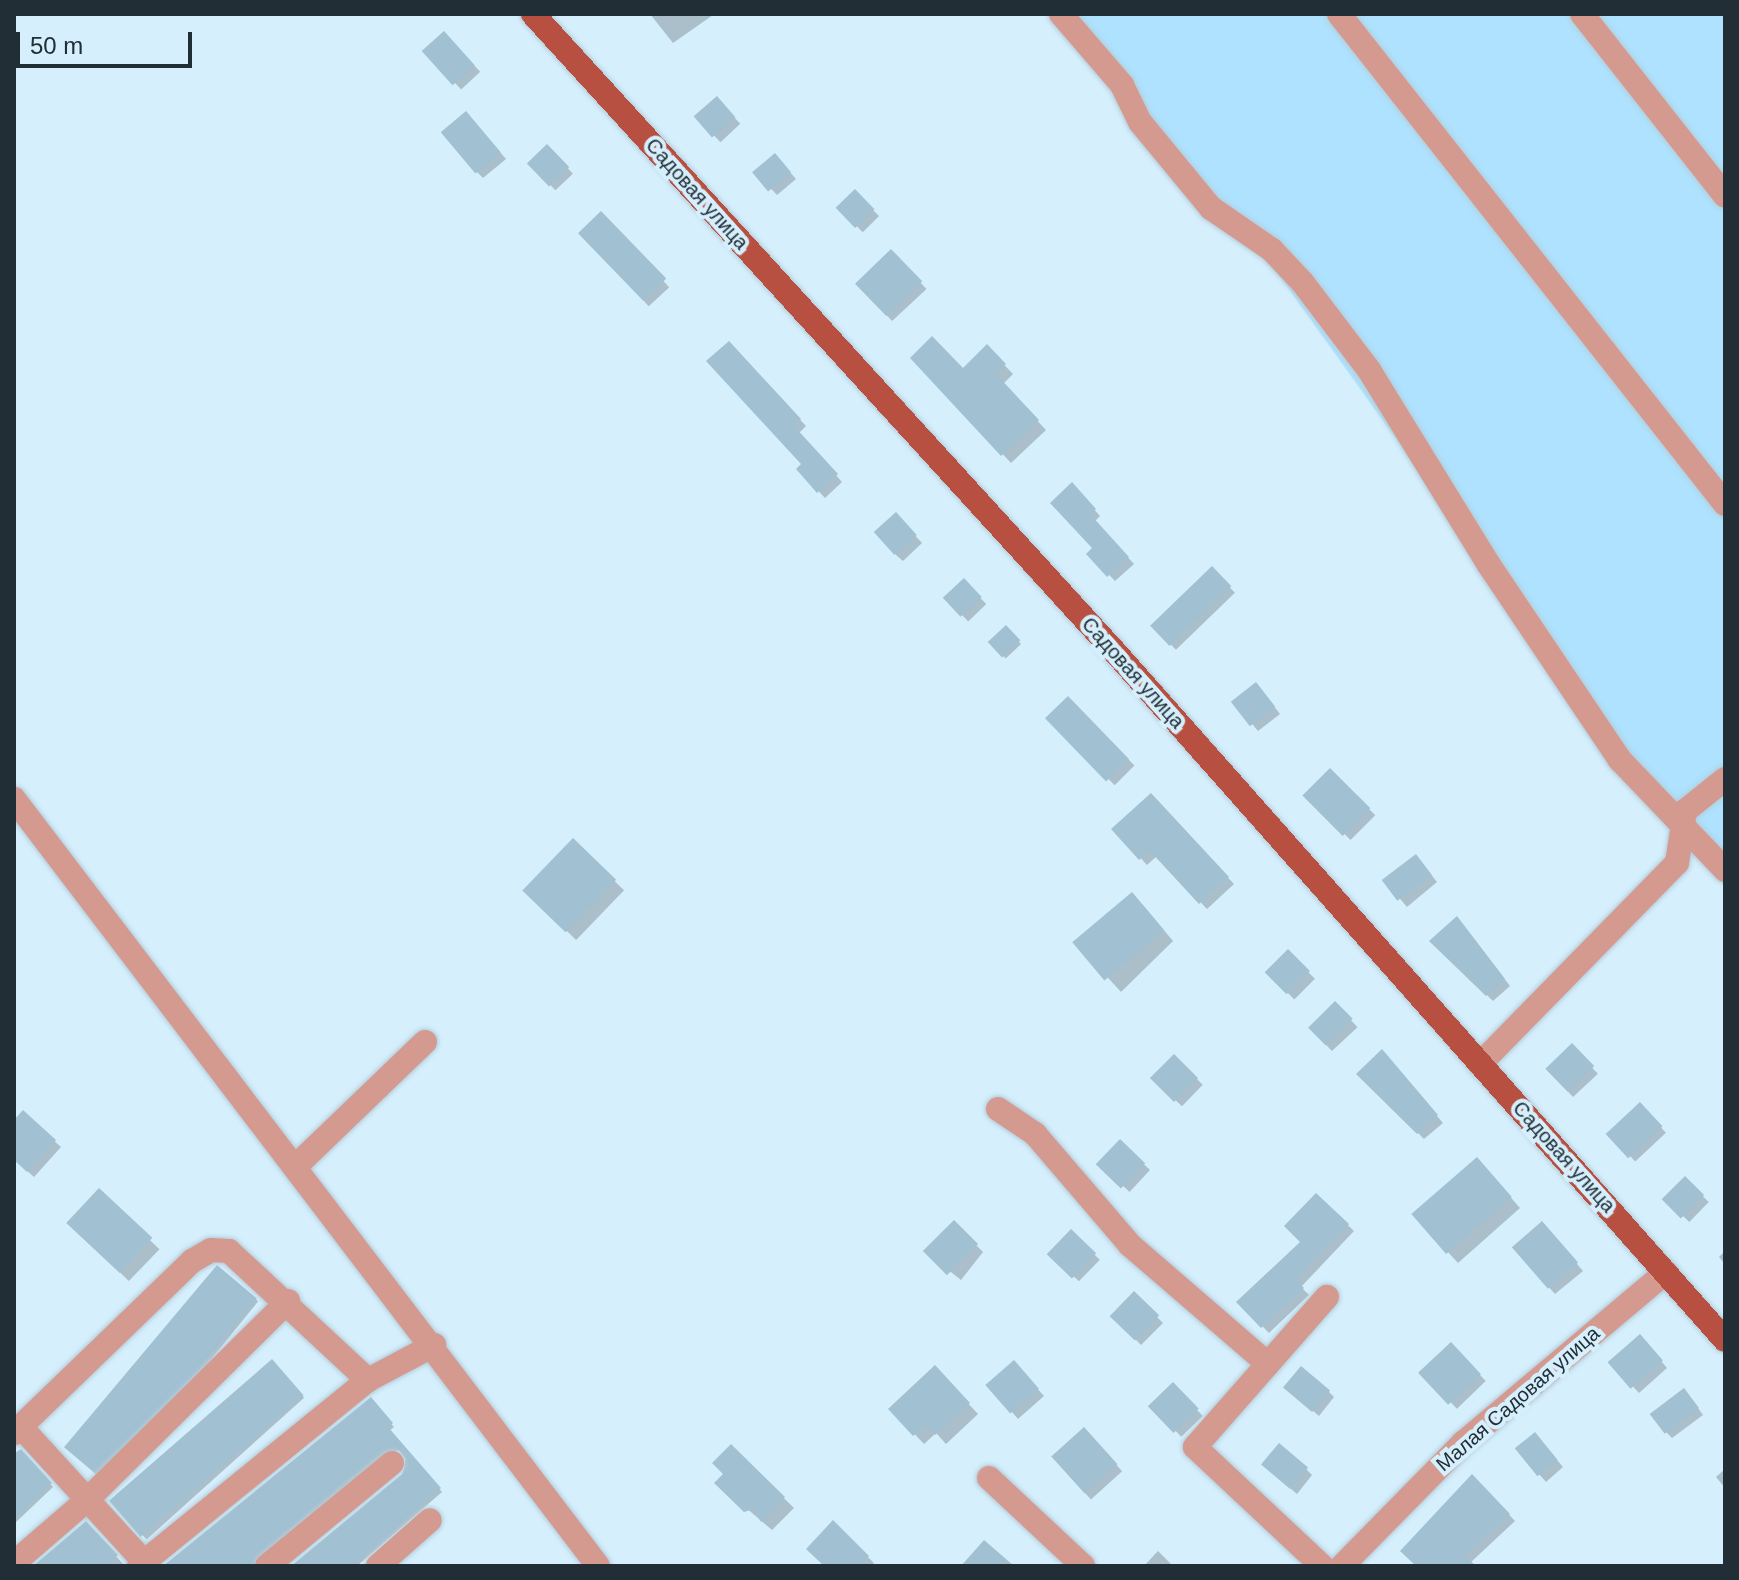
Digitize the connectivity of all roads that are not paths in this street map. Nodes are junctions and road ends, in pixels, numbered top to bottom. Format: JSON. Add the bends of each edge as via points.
{"nodes":[{"id":1,"x":533,"y":14,"type":"edge"},
{"id":2,"x":1061,"y":14,"type":"edge"},
{"id":3,"x":1339,"y":14,"type":"edge"},
{"id":4,"x":1582,"y":14,"type":"edge"},
{"id":5,"x":1725,"y":196,"type":"edge"},
{"id":6,"x":1725,"y":504,"type":"edge"},
{"id":7,"x":1725,"y":779,"type":"edge"},
{"id":8,"x":14,"y":799,"type":"edge"},
{"id":9,"x":1683,"y":826,"type":"junction"},
{"id":10,"x":1725,"y":870,"type":"edge"},
{"id":11,"x":425,"y":1042,"type":"dead end"},
{"id":12,"x":1480,"y":1064,"type":"junction"},
{"id":13,"x":998,"y":1109,"type":"dead end"},
{"id":14,"x":296,"y":1166,"type":"junction"},
{"id":15,"x":1666,"y":1272,"type":"junction"},
{"id":16,"x":1327,"y":1297,"type":"dead end"},
{"id":17,"x":288,"y":1301,"type":"junction"},
{"id":18,"x":1725,"y":1340,"type":"edge"},
{"id":19,"x":434,"y":1345,"type":"junction"},
{"id":20,"x":1268,"y":1364,"type":"junction"},
{"id":21,"x":368,"y":1380,"type":"junction"},
{"id":22,"x":17,"y":1430,"type":"edge"},
{"id":23,"x":392,"y":1463,"type":"dead end"},
{"id":24,"x":989,"y":1478,"type":"dead end"},
{"id":25,"x":87,"y":1500,"type":"junction"},
{"id":26,"x":430,"y":1520,"type":"dead end"},
{"id":27,"x":14,"y":1563,"type":"edge"},
{"id":28,"x":144,"y":1564,"type":"edge"},
{"id":29,"x":267,"y":1566,"type":"edge"},
{"id":30,"x":378,"y":1566,"type":"edge"},
{"id":31,"x":598,"y":1566,"type":"edge"},
{"id":32,"x":1083,"y":1566,"type":"edge"},
{"id":33,"x":1322,"y":1566,"type":"edge"},
{"id":34,"x":1342,"y":1566,"type":"edge"}],
"edges":[{"from":1,"to":12,"type":"main road","name":"Садовая улица","via":[[1115,652]]},
{"from":2,"to":9,"type":"street","via":[[1122,85],[1140,122],[1211,208],[1272,250],[1369,370],[1489,565],[1620,760]]},
{"from":3,"to":6,"type":"street"},
{"from":4,"to":5,"type":"street"},
{"from":7,"to":9,"type":"street","via":[[1685,811]]},
{"from":8,"to":14,"type":"street"},
{"from":9,"to":10,"type":"street"},
{"from":9,"to":12,"type":"street","via":[[1677,863]]},
{"from":11,"to":14,"type":"street"},
{"from":12,"to":15,"type":"main road","name":"Садовая улица"},
{"from":13,"to":20,"type":"street","via":[[1035,1134],[1130,1245]]},
{"from":14,"to":19,"type":"street"},
{"from":15,"to":18,"type":"main road","name":"Садовая улица"},
{"from":15,"to":34,"type":"street","name":"Малая Садовая улица","via":[[1463,1443]]},
{"from":16,"to":20,"type":"street"},
{"from":17,"to":21,"type":"street"},
{"from":17,"to":22,"type":"street","via":[[229,1251],[211,1250],[192,1261]]},
{"from":17,"to":25,"type":"street"},
{"from":19,"to":21,"type":"street"},
{"from":19,"to":31,"type":"street"},
{"from":20,"to":33,"type":"street","via":[[1195,1447]]},
{"from":21,"to":28,"type":"street"},
{"from":22,"to":25,"type":"street"},
{"from":23,"to":29,"type":"street"},
{"from":24,"to":32,"type":"street"},
{"from":25,"to":27,"type":"street"},
{"from":25,"to":28,"type":"street"},
{"from":26,"to":30,"type":"street"}]}
